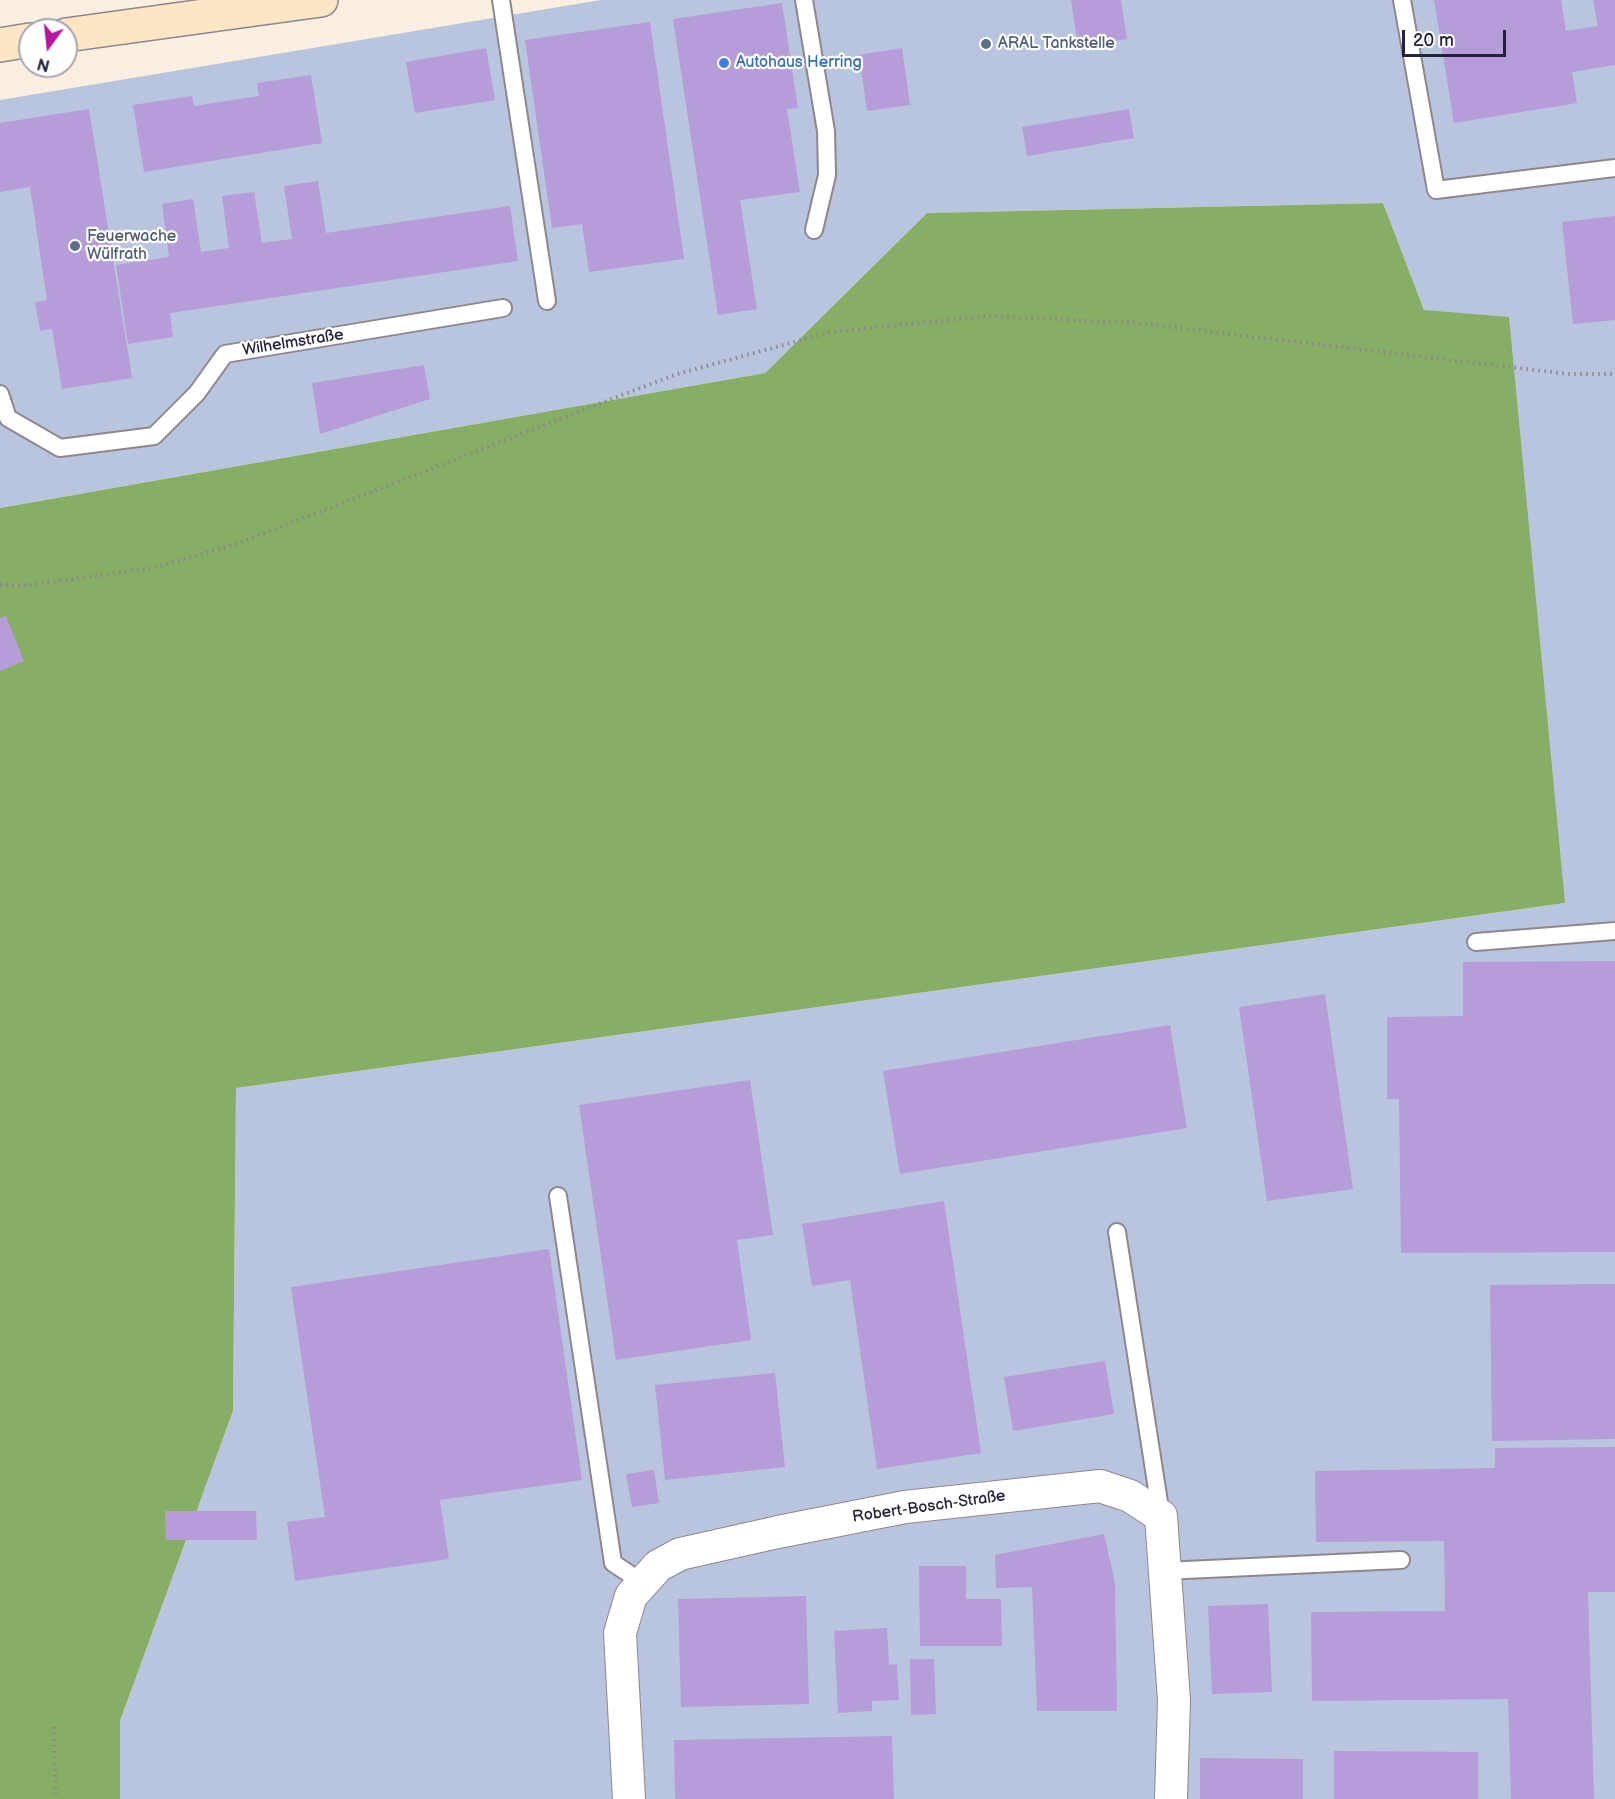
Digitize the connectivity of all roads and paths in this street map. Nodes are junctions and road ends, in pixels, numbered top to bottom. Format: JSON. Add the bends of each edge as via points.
{"nodes":[{"id":1,"x":321,"y":0,"type":"edge"},
{"id":2,"x":501,"y":0,"type":"edge"},
{"id":3,"x":804,"y":0,"type":"edge"},
{"id":4,"x":1402,"y":0,"type":"edge"},
{"id":5,"x":78,"y":33,"type":"edge"},
{"id":6,"x":18,"y":42,"type":"edge"},
{"id":7,"x":0,"y":45,"type":"edge"},
{"id":8,"x":1615,"y":168,"type":"edge"},
{"id":9,"x":814,"y":230,"type":"dead end"},
{"id":10,"x":548,"y":301,"type":"dead end"},
{"id":11,"x":503,"y":308,"type":"dead end"},
{"id":12,"x":1615,"y":374,"type":"edge"},
{"id":13,"x":0,"y":394,"type":"edge"},
{"id":14,"x":0,"y":585,"type":"edge"},
{"id":15,"x":1615,"y":932,"type":"edge"},
{"id":16,"x":1476,"y":942,"type":"dead end"},
{"id":17,"x":558,"y":1196,"type":"dead end"},
{"id":18,"x":1117,"y":1232,"type":"dead end"},
{"id":19,"x":1161,"y":1516,"type":"junction"},
{"id":20,"x":1401,"y":1560,"type":"dead end"},
{"id":21,"x":1164,"y":1571,"type":"junction"},
{"id":22,"x":643,"y":1582,"type":"junction"},
{"id":23,"x":54,"y":1727,"type":"dead end"},
{"id":24,"x":56,"y":1799,"type":"edge"},
{"id":25,"x":628,"y":1799,"type":"edge"},
{"id":26,"x":1171,"y":1799,"type":"edge"}],
"edges":[{"from":1,"to":5,"type":"main road"},
{"from":2,"to":10,"type":"lane"},
{"from":3,"to":9,"type":"lane","via":[[826,131],[827,175]]},
{"from":4,"to":8,"type":"lane","via":[[1436,190]]},
{"from":6,"to":7,"type":"main road"},
{"from":11,"to":13,"type":"lane","name":"Wilhelmstraße","via":[[225,354],[198,393],[154,436],[60,448],[8,418]]},
{"from":12,"to":14,"type":"path","via":[[1569,374],[1138,324],[988,316],[831,332],[674,375],[236,544],[157,567],[30,585]]},
{"from":15,"to":16,"type":"lane"},
{"from":17,"to":22,"type":"lane","via":[[613,1563]]},
{"from":18,"to":19,"type":"lane"},
{"from":19,"to":21,"type":"street"},
{"from":19,"to":22,"type":"street","name":"Robert-Bosch-Straße","via":[[1130,1496],[1100,1486],[905,1507],[680,1554],[658,1566]]},
{"from":20,"to":21,"type":"lane"},
{"from":21,"to":26,"type":"street","via":[[1174,1700]]},
{"from":22,"to":25,"type":"street","name":"Robert-Bosch-Straße","via":[[631,1596],[620,1633]]},
{"from":23,"to":24,"type":"path"}]}
